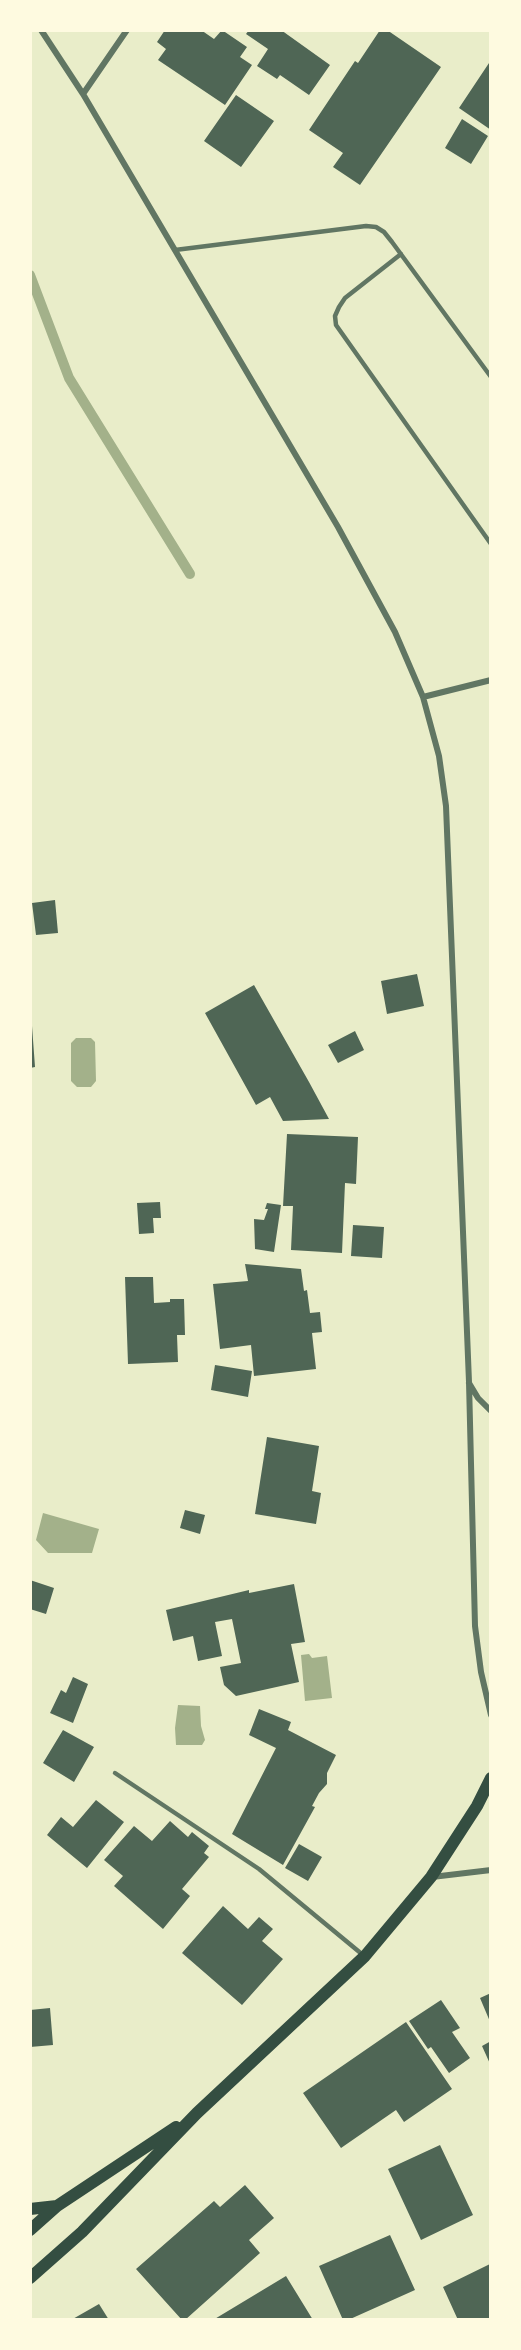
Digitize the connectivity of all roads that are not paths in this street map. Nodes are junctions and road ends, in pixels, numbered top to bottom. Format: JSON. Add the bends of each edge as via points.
{"nodes":[{"id":1,"x":41,"y":30,"type":"edge"},
{"id":2,"x":127,"y":30,"type":"edge"},
{"id":3,"x":83,"y":94,"type":"junction"},
{"id":4,"x":175,"y":250,"type":"junction"},
{"id":5,"x":401,"y":254,"type":"junction"},
{"id":6,"x":491,"y":376,"type":"edge"},
{"id":7,"x":491,"y":544,"type":"edge"},
{"id":8,"x":491,"y":680,"type":"edge"},
{"id":9,"x":423,"y":697,"type":"junction"},
{"id":10,"x":469,"y":1382,"type":"junction"},
{"id":11,"x":491,"y":1411,"type":"edge"},
{"id":12,"x":491,"y":1715,"type":"edge"},
{"id":13,"x":115,"y":1773,"type":"dead end"},
{"id":14,"x":491,"y":1778,"type":"edge"},
{"id":15,"x":491,"y":1870,"type":"edge"},
{"id":16,"x":431,"y":1877,"type":"junction"},
{"id":17,"x":365,"y":1956,"type":"junction"},
{"id":18,"x":197,"y":2113,"type":"junction"},
{"id":19,"x":57,"y":2206,"type":"junction"},
{"id":20,"x":30,"y":2210,"type":"edge"},
{"id":21,"x":30,"y":2230,"type":"edge"},
{"id":22,"x":30,"y":2278,"type":"edge"}],
"edges":[{"from":1,"to":3,"type":"street"},
{"from":2,"to":3,"type":"street"},
{"from":3,"to":4,"type":"street"},
{"from":4,"to":5,"type":"lane","via":[[366,226],[384,232]]},
{"from":4,"to":9,"type":"street","via":[[338,527],[395,632]]},
{"from":5,"to":6,"type":"lane"},
{"from":5,"to":7,"type":"lane","via":[[345,298],[335,316],[336,325]]},
{"from":8,"to":9,"type":"street"},
{"from":9,"to":10,"type":"street","via":[[439,756],[446,806]]},
{"from":10,"to":11,"type":"street"},
{"from":10,"to":12,"type":"street","via":[[475,1626]]},
{"from":13,"to":17,"type":"lane","via":[[258,1869]]},
{"from":14,"to":16,"type":"main road"},
{"from":15,"to":16,"type":"street"},
{"from":16,"to":17,"type":"main road"},
{"from":17,"to":18,"type":"main road"},
{"from":18,"to":19,"type":"main road"},
{"from":18,"to":22,"type":"main road","via":[[82,2232]]},
{"from":19,"to":20,"type":"main road"},
{"from":19,"to":21,"type":"main road"}]}
